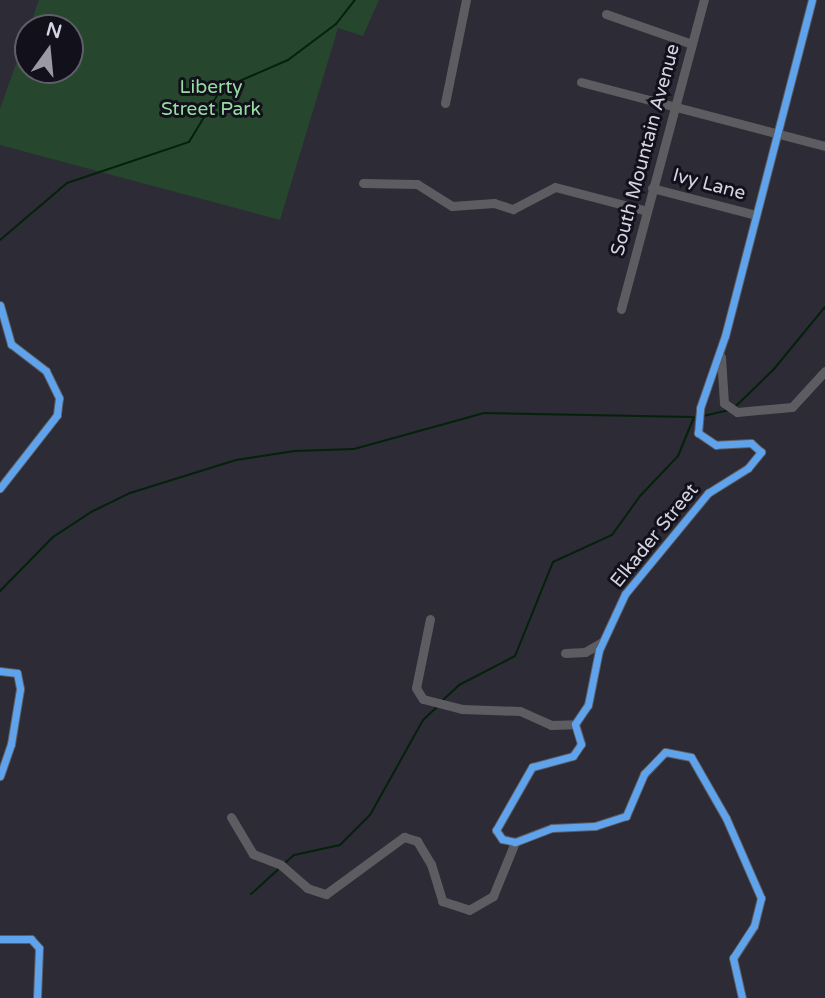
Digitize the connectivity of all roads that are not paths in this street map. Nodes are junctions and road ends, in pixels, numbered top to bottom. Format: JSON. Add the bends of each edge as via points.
{"nodes":[{"id":1,"x":466,"y":0,"type":"edge"},
{"id":2,"x":704,"y":0,"type":"edge"},
{"id":3,"x":812,"y":0,"type":"edge"},
{"id":4,"x":606,"y":14,"type":"dead end"},
{"id":5,"x":692,"y":44,"type":"junction"},
{"id":6,"x":581,"y":82,"type":"dead end"},
{"id":7,"x":445,"y":103,"type":"dead end"},
{"id":8,"x":674,"y":107,"type":"junction"},
{"id":9,"x":778,"y":135,"type":"junction"},
{"id":10,"x":825,"y":146,"type":"edge"},
{"id":11,"x":363,"y":183,"type":"dead end"},
{"id":12,"x":652,"y":188,"type":"junction"},
{"id":13,"x":647,"y":211,"type":"junction"},
{"id":14,"x":756,"y":215,"type":"junction"},
{"id":15,"x":0,"y":305,"type":"edge"},
{"id":16,"x":621,"y":309,"type":"dead end"},
{"id":17,"x":720,"y":352,"type":"junction"},
{"id":18,"x":825,"y":371,"type":"edge"},
{"id":19,"x":0,"y":488,"type":"edge"},
{"id":20,"x":430,"y":620,"type":"dead end"},
{"id":21,"x":603,"y":641,"type":"junction"},
{"id":22,"x":565,"y":653,"type":"dead end"},
{"id":23,"x":0,"y":671,"type":"edge"},
{"id":24,"x":575,"y":724,"type":"junction"},
{"id":25,"x":0,"y":776,"type":"edge"},
{"id":26,"x":231,"y":817,"type":"dead end"},
{"id":27,"x":515,"y":842,"type":"junction"},
{"id":28,"x":0,"y":939,"type":"edge"},
{"id":29,"x":37,"y":998,"type":"edge"},
{"id":30,"x":742,"y":998,"type":"edge"}],
"edges":[{"from":1,"to":7,"type":"street"},
{"from":2,"to":5,"type":"street","name":"South Mountain Avenue"},
{"from":3,"to":9,"type":"street","name":"Elkader Street"},
{"from":4,"to":5,"type":"street"},
{"from":5,"to":8,"type":"street","name":"South Mountain Avenue"},
{"from":6,"to":8,"type":"street"},
{"from":8,"to":9,"type":"street"},
{"from":8,"to":12,"type":"street","name":"South Mountain Avenue"},
{"from":9,"to":10,"type":"street"},
{"from":9,"to":14,"type":"street","name":"Elkader Street"},
{"from":11,"to":13,"type":"street","via":[[417,184],[452,206],[494,203],[513,209],[555,187]]},
{"from":12,"to":13,"type":"street","name":"South Mountain Avenue"},
{"from":12,"to":14,"type":"street","name":"Ivy Lane"},
{"from":13,"to":16,"type":"street","name":"South Mountain Avenue"},
{"from":14,"to":17,"type":"street","name":"Elkader Street"},
{"from":15,"to":19,"type":"street","via":[[11,344],[46,371],[59,398],[57,415]]},
{"from":17,"to":18,"type":"street","via":[[731,408],[792,407]]},
{"from":17,"to":21,"type":"street","name":"Elkader Street","via":[[699,408],[698,433],[716,444],[751,443],[761,452],[748,467],[708,492],[625,594]]},
{"from":20,"to":24,"type":"street","via":[[416,688],[424,699],[462,709],[520,711],[551,725]]},
{"from":21,"to":22,"type":"street","via":[[584,652]]},
{"from":21,"to":24,"type":"street","name":"Elkader Street","via":[[588,705]]},
{"from":23,"to":25,"type":"street","via":[[17,673],[20,689],[11,744]]},
{"from":24,"to":27,"type":"street","name":"Elkader Street","via":[[581,744],[573,756],[532,767],[500,819],[496,830],[502,839]]},
{"from":26,"to":27,"type":"street","via":[[253,854],[281,865],[307,888],[326,894],[404,837],[417,841],[431,864],[442,901],[469,909],[493,896]]},
{"from":27,"to":30,"type":"street","via":[[552,828],[595,826],[625,816],[644,774],[665,752],[691,757],[726,818],[761,898],[754,926],[733,958]]},
{"from":28,"to":29,"type":"street","via":[[31,939],[39,948]]}]}
